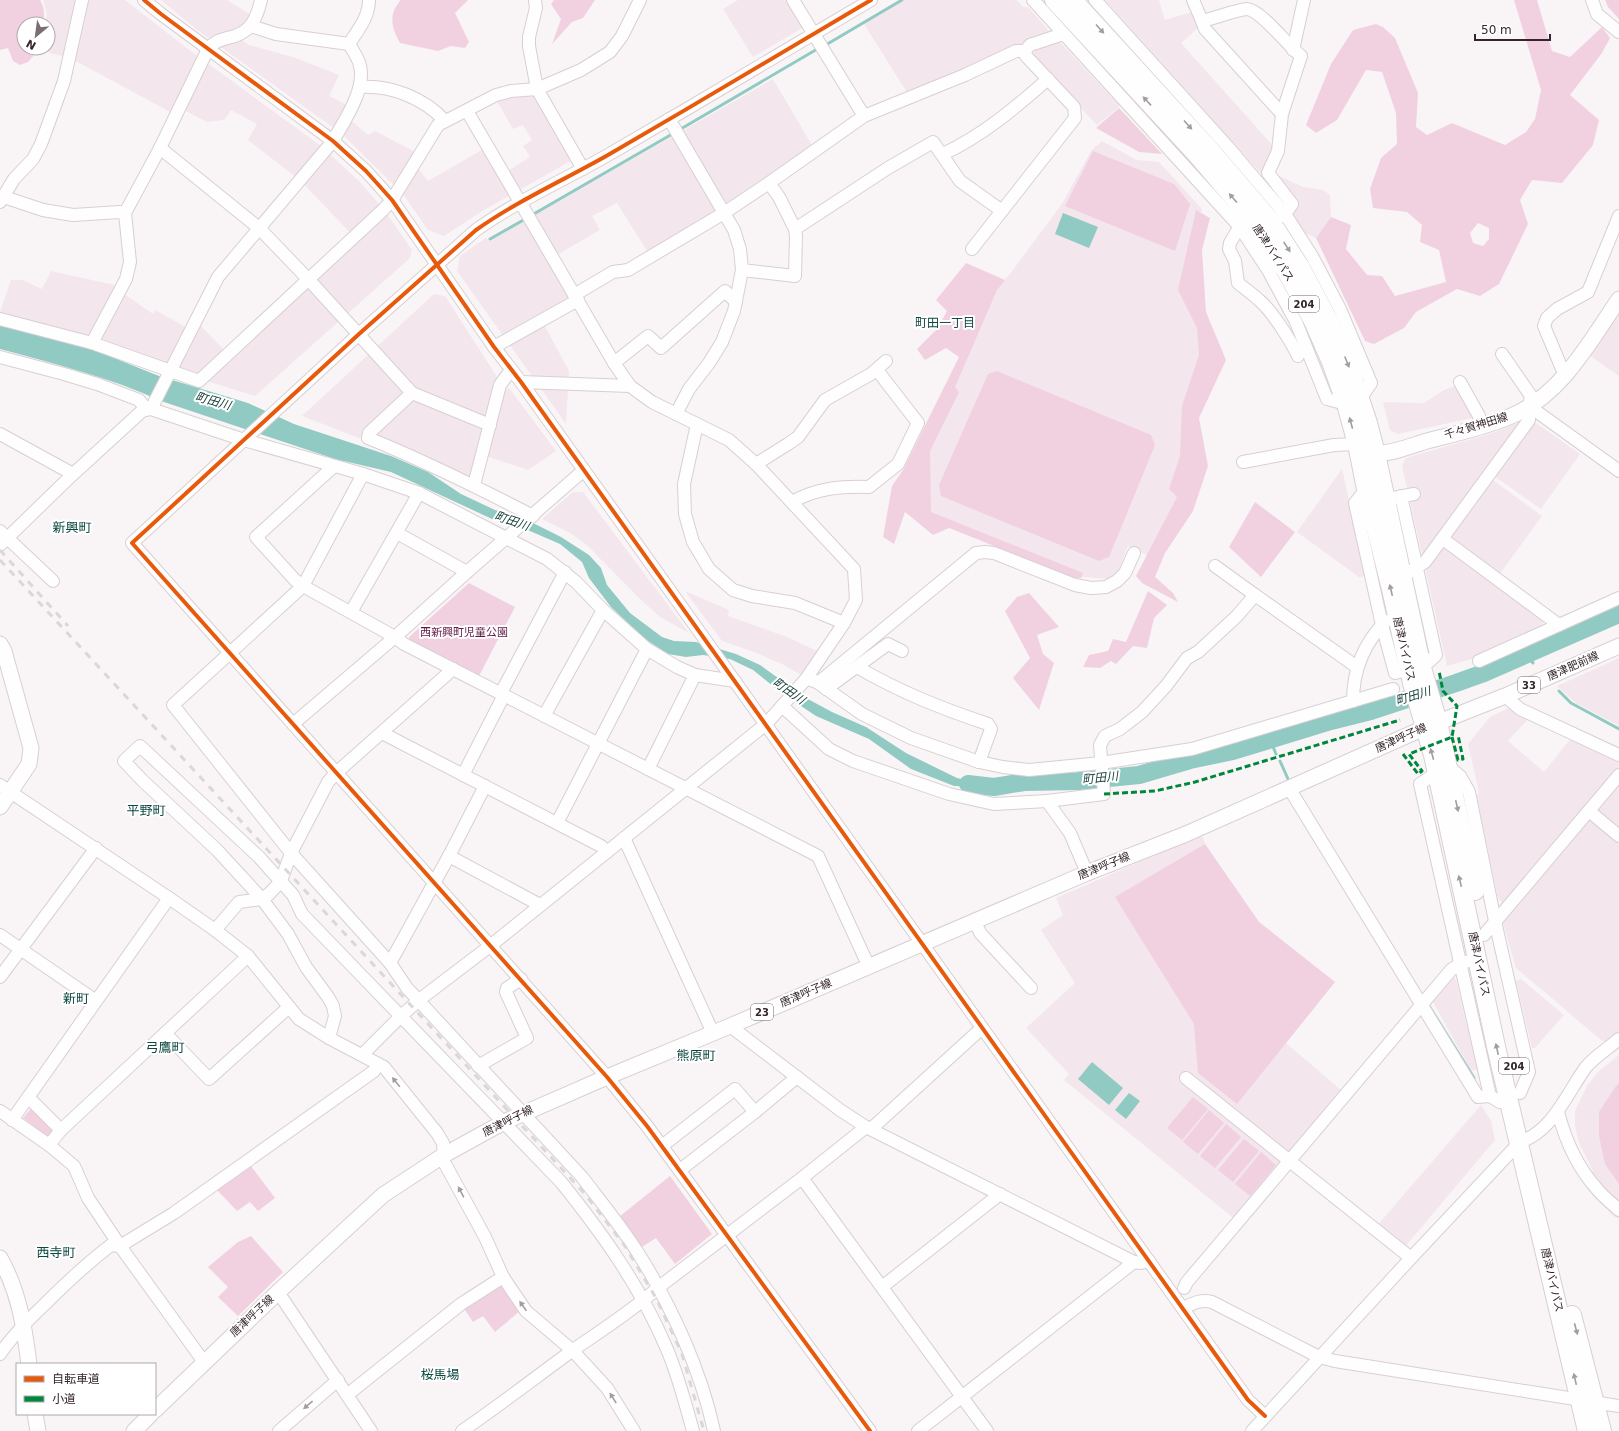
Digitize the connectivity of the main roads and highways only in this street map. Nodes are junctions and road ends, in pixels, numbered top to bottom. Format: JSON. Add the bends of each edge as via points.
{"nodes":[{"id":1,"x":1054,"y":0,"type":"edge"},
{"id":2,"x":1074,"y":0,"type":"edge"},
{"id":3,"x":1619,"y":299,"type":"edge"},
{"id":4,"x":1353,"y":401,"type":"junction"},
{"id":5,"x":1357,"y":444,"type":"junction"},
{"id":6,"x":1376,"y":454,"type":"junction"},
{"id":7,"x":0,"y":644,"type":"edge"},
{"id":8,"x":1619,"y":646,"type":"edge"},
{"id":9,"x":1417,"y":675,"type":"junction"},
{"id":10,"x":1431,"y":725,"type":"junction"},
{"id":11,"x":1442,"y":769,"type":"junction"},
{"id":12,"x":5,"y":789,"type":"edge"},
{"id":13,"x":0,"y":807,"type":"edge"},
{"id":14,"x":1515,"y":1097,"type":"junction"},
{"id":15,"x":0,"y":1258,"type":"edge"},
{"id":16,"x":29,"y":1363,"type":"edge"},
{"id":17,"x":1587,"y":1401,"type":"junction"},
{"id":18,"x":156,"y":1409,"type":"edge"},
{"id":19,"x":35,"y":1415,"type":"edge"},
{"id":20,"x":150,"y":1415,"type":"edge"},
{"id":21,"x":38,"y":1431,"type":"edge"},
{"id":22,"x":134,"y":1431,"type":"edge"},
{"id":23,"x":1587,"y":1431,"type":"edge"},
{"id":24,"x":1602,"y":1431,"type":"edge"}],
"edges":[{"from":1,"to":4,"type":"highway","name":"唐津バイパス","number":"204","via":[[1081,41],[1196,155],[1244,221],[1286,271]]},
{"from":2,"to":4,"type":"highway","name":"唐津バイパス","number":"204","one_way":true,"via":[[1214,153],[1278,217],[1348,363]]},
{"from":3,"to":6,"type":"main road","name":"千々賀神田線","via":[[1565,376],[1529,406],[1510,417],[1480,427]]},
{"from":5,"to":4,"type":"highway","name":"唐津バイパス","number":"204","one_way":true},
{"from":4,"to":6,"type":"highway","name":"唐津バイパス","number":"204"},
{"from":5,"to":6,"type":"main road"},
{"from":9,"to":5,"type":"highway","name":"唐津バイパス","number":"204","one_way":true,"via":[[1396,612]]},
{"from":6,"to":9,"type":"highway","name":"唐津バイパス","number":"204","via":[[1393,498],[1410,573]]},
{"from":7,"to":12,"type":"main road","via":[[31,748],[29,764]]},
{"from":8,"to":10,"type":"main road","name":"唐津肥前線","number":"33"},
{"from":9,"to":10,"type":"highway","name":"唐津バイパス","number":"204"},
{"from":10,"to":11,"type":"highway","name":"唐津バイパス","number":"204"},
{"from":10,"to":18,"type":"main road","name":"唐津呼子線","number":"23","via":[[1186,834],[1087,873],[504,1122],[444,1155],[382,1196]]},
{"from":11,"to":14,"type":"highway","name":"唐津バイパス","number":"204","via":[[1490,928]]},
{"from":14,"to":11,"type":"highway","name":"唐津バイパス","number":"204","one_way":true,"via":[[1497,1051],[1478,960],[1444,854]]},
{"from":12,"to":13,"type":"main road"},
{"from":14,"to":17,"type":"highway","name":"唐津バイパス","number":"204","via":[[1567,1296]]},
{"from":15,"to":16,"type":"main road","via":[[17,1296],[24,1324]]},
{"from":17,"to":23,"type":"highway","name":"唐津バイパス","number":"204"},
{"from":17,"to":24,"type":"highway","name":"唐津バイパス","number":"204"},
{"from":19,"to":21,"type":"main road"},
{"from":20,"to":22,"type":"main road"}]}
